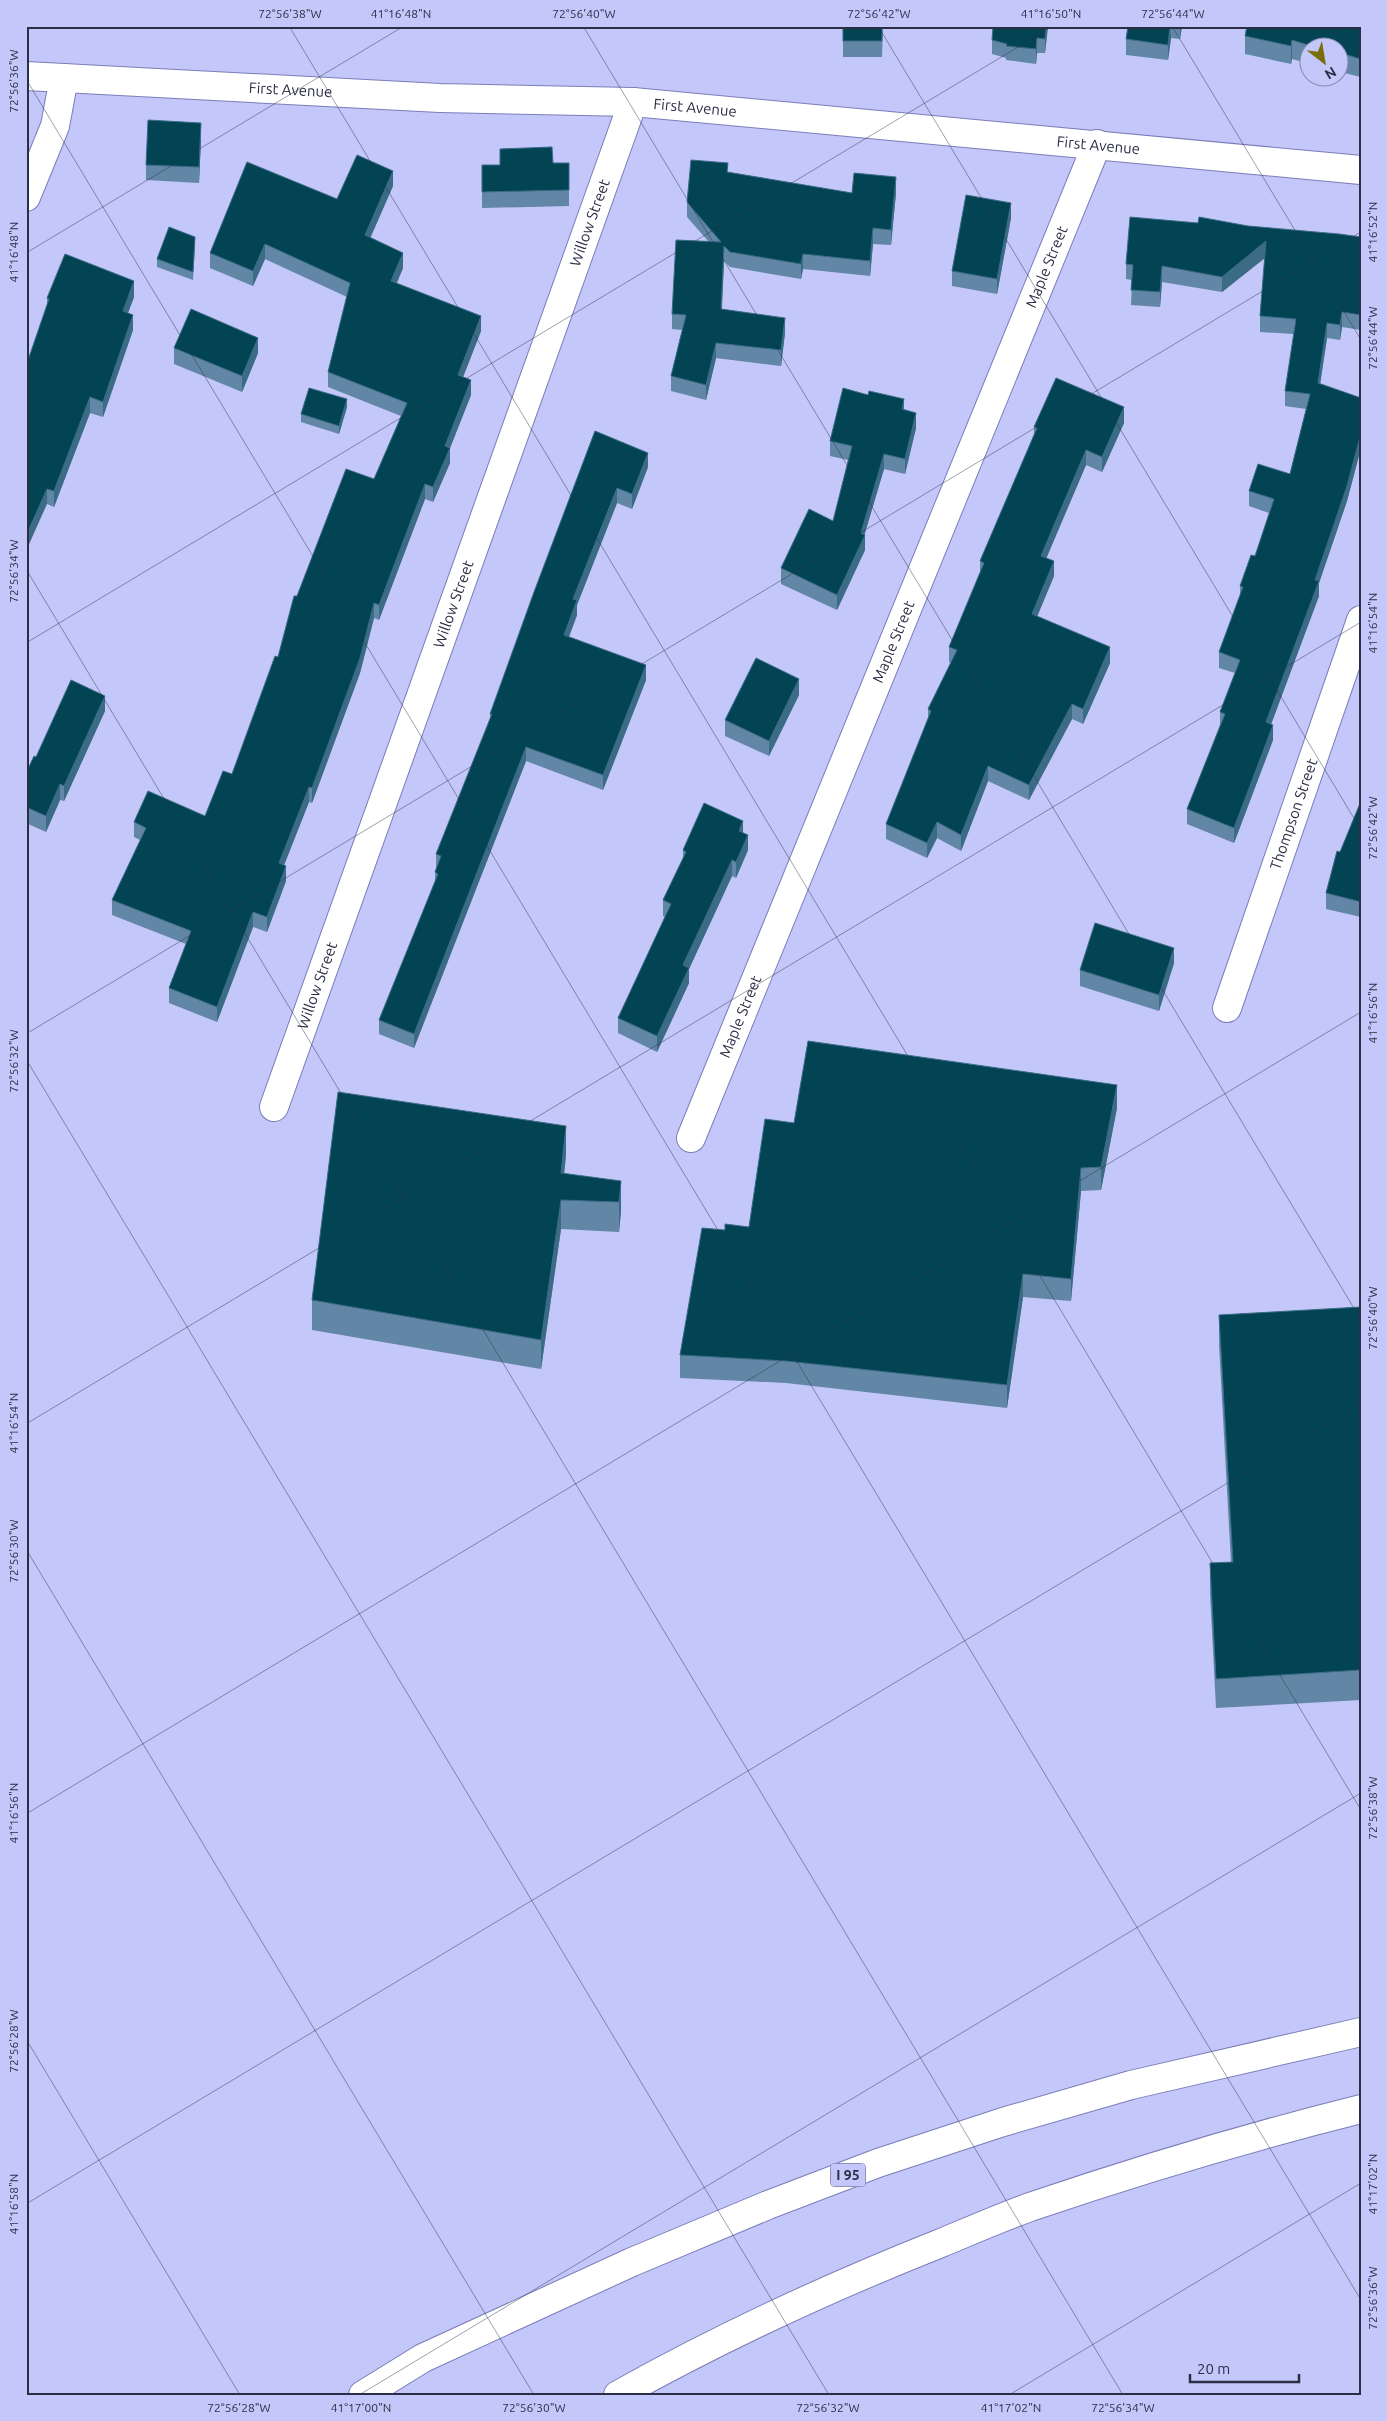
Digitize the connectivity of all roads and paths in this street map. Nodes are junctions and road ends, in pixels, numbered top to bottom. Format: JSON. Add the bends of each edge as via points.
{"nodes":[{"id":1,"x":26,"y":76,"type":"edge"},
{"id":2,"x":64,"y":78,"type":"junction"},
{"id":3,"x":633,"y":102,"type":"junction"},
{"id":4,"x":1097,"y":144,"type":"junction"},
{"id":5,"x":1361,"y":170,"type":"edge"},
{"id":6,"x":26,"y":198,"type":"edge"},
{"id":7,"x":1361,"y":620,"type":"edge"},
{"id":8,"x":1227,"y":1008,"type":"dead end"},
{"id":9,"x":274,"y":1106,"type":"dead end"},
{"id":10,"x":691,"y":1138,"type":"dead end"},
{"id":11,"x":1361,"y":2032,"type":"edge"},
{"id":12,"x":1361,"y":2109,"type":"edge"},
{"id":13,"x":363,"y":2395,"type":"edge"},
{"id":14,"x":618,"y":2395,"type":"edge"}],
"edges":[{"from":1,"to":2,"type":"main road","name":"First Avenue"},
{"from":2,"to":3,"type":"main road","name":"First Avenue","via":[[440,98]]},
{"from":2,"to":6,"type":"main road","via":[[55,126]]},
{"from":3,"to":4,"type":"main road","name":"First Avenue"},
{"from":3,"to":9,"type":"main road","name":"Willow Street"},
{"from":4,"to":5,"type":"main road","name":"First Avenue"},
{"from":4,"to":10,"type":"main road","name":"Maple Street"},
{"from":7,"to":8,"type":"main road","name":"Thompson Street"},
{"from":11,"to":13,"type":"main road","number":"I 95","via":[[1131,2085],[878,2163],[632,2262],[423,2358]]},
{"from":12,"to":14,"type":"main road","via":[[1152,2167],[1028,2208],[780,2312]]}]}
